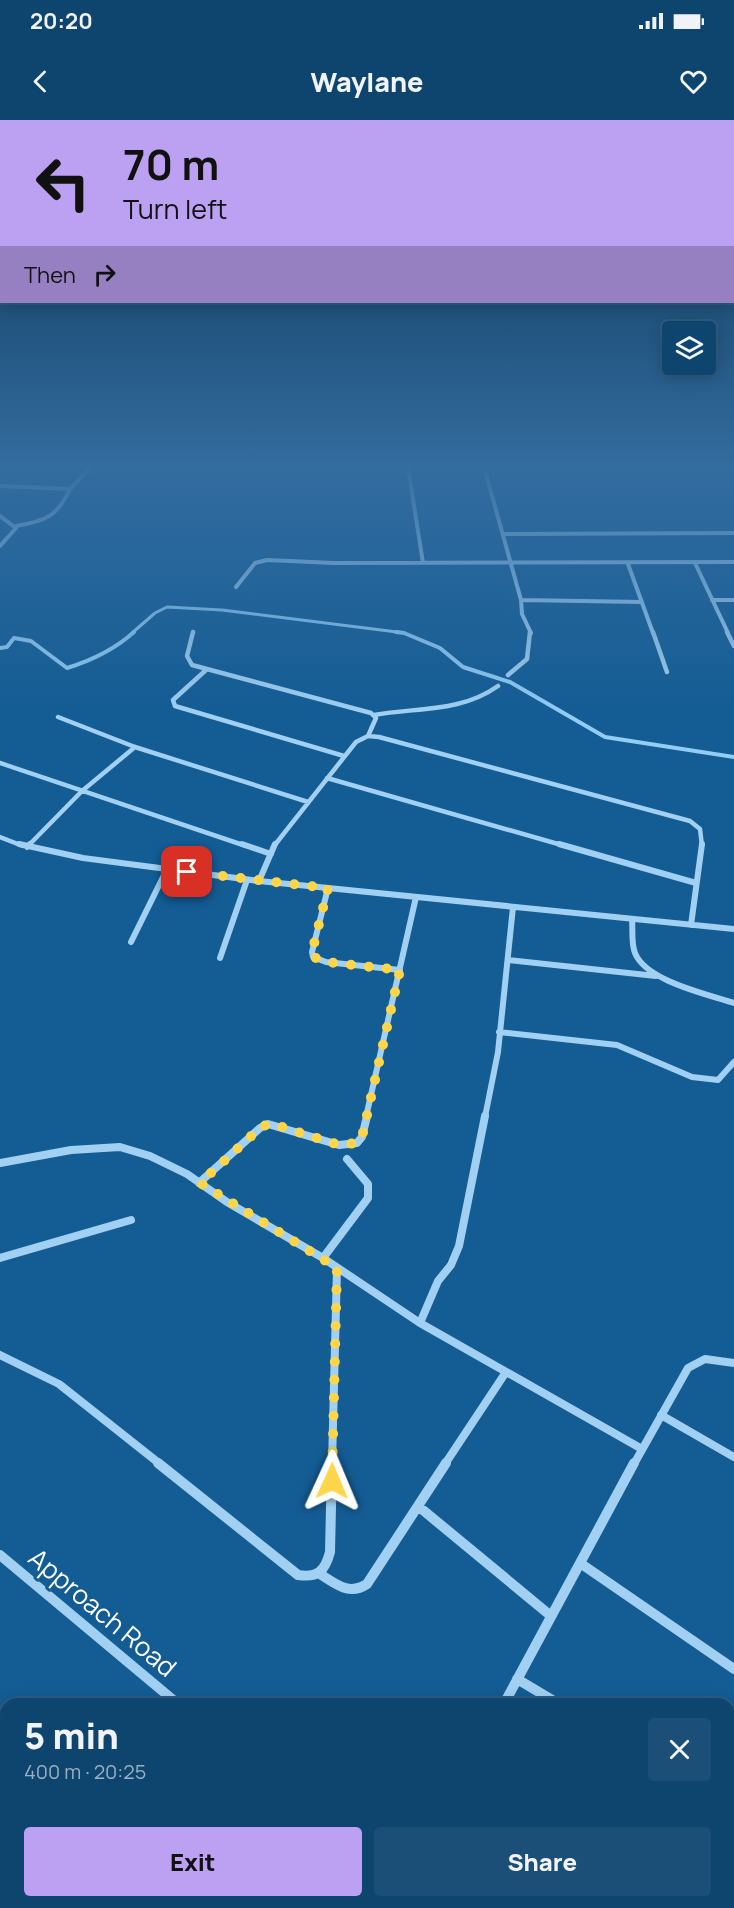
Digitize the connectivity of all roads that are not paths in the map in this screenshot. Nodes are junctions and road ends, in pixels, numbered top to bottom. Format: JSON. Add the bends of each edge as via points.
{"nodes":[{"id":1,"x":421,"y":550,"type":"edge"},
{"id":2,"x":507,"y":550,"type":"edge"},
{"id":3,"x":734,"y":562,"type":"edge"},
{"id":4,"x":423,"y":563,"type":"junction"},
{"id":5,"x":510,"y":563,"type":"junction"},
{"id":6,"x":695,"y":563,"type":"junction"},
{"id":7,"x":628,"y":564,"type":"junction"},
{"id":8,"x":236,"y":587,"type":"dead end"},
{"id":9,"x":521,"y":600,"type":"junction"},
{"id":10,"x":712,"y":600,"type":"junction"},
{"id":11,"x":734,"y":600,"type":"edge"},
{"id":12,"x":642,"y":602,"type":"junction"},
{"id":13,"x":726,"y":628,"type":"junction"},
{"id":14,"x":734,"y":628,"type":"edge"},
{"id":15,"x":193,"y":632,"type":"dead end"},
{"id":16,"x":734,"y":646,"type":"edge"},
{"id":17,"x":206,"y":670,"type":"junction"},
{"id":18,"x":667,"y":672,"type":"dead end"},
{"id":19,"x":508,"y":675,"type":"dead end"},
{"id":20,"x":498,"y":686,"type":"dead end"},
{"id":21,"x":374,"y":715,"type":"junction"},
{"id":22,"x":58,"y":717,"type":"dead end"},
{"id":23,"x":368,"y":736,"type":"junction"},
{"id":24,"x":135,"y":747,"type":"junction"},
{"id":25,"x":345,"y":756,"type":"junction"},
{"id":26,"x":0,"y":763,"type":"edge"},
{"id":27,"x":327,"y":778,"type":"junction"},
{"id":28,"x":82,"y":791,"type":"junction"},
{"id":29,"x":308,"y":802,"type":"junction"},
{"id":30,"x":0,"y":837,"type":"edge"},
{"id":31,"x":27,"y":847,"type":"junction"},
{"id":32,"x":271,"y":854,"type":"junction"},
{"id":33,"x":167,"y":869,"type":"junction"},
{"id":34,"x":247,"y":880,"type":"junction"},
{"id":35,"x":259,"y":881,"type":"junction"},
{"id":36,"x":696,"y":883,"type":"junction"},
{"id":37,"x":328,"y":888,"type":"junction"},
{"id":38,"x":416,"y":897,"type":"junction"},
{"id":39,"x":513,"y":907,"type":"junction"},
{"id":40,"x":632,"y":920,"type":"junction"},
{"id":41,"x":691,"y":925,"type":"junction"},
{"id":42,"x":734,"y":929,"type":"edge"},
{"id":43,"x":131,"y":942,"type":"dead end"},
{"id":44,"x":220,"y":958,"type":"dead end"},
{"id":45,"x":508,"y":960,"type":"junction"},
{"id":46,"x":400,"y":970,"type":"junction"},
{"id":47,"x":656,"y":975,"type":"junction"},
{"id":48,"x":734,"y":1003,"type":"edge"},
{"id":49,"x":499,"y":1032,"type":"junction"},
{"id":50,"x":734,"y":1062,"type":"edge"},
{"id":51,"x":347,"y":1160,"type":"dead end"},
{"id":52,"x":0,"y":1163,"type":"edge"},
{"id":53,"x":200,"y":1183,"type":"junction"},
{"id":54,"x":131,"y":1220,"type":"dead end"},
{"id":55,"x":0,"y":1258,"type":"edge"},
{"id":56,"x":323,"y":1258,"type":"junction"},
{"id":57,"x":337,"y":1268,"type":"junction"},
{"id":58,"x":420,"y":1323,"type":"junction"},
{"id":59,"x":0,"y":1355,"type":"edge"},
{"id":60,"x":734,"y":1363,"type":"edge"},
{"id":61,"x":506,"y":1372,"type":"junction"},
{"id":62,"x":662,"y":1415,"type":"junction"},
{"id":63,"x":642,"y":1449,"type":"junction"},
{"id":64,"x":734,"y":1457,"type":"edge"},
{"id":65,"x":418,"y":1506,"type":"junction"},
{"id":66,"x":0,"y":1555,"type":"edge"},
{"id":67,"x":580,"y":1563,"type":"junction"},
{"id":68,"x":320,"y":1574,"type":"junction"},
{"id":69,"x":551,"y":1616,"type":"junction"},
{"id":70,"x":734,"y":1669,"type":"edge"},
{"id":71,"x":518,"y":1679,"type":"junction"},
{"id":72,"x":171,"y":1698,"type":"edge"},
{"id":73,"x":507,"y":1698,"type":"edge"},
{"id":74,"x":549,"y":1698,"type":"edge"}],
"edges":[{"from":1,"to":4,"type":"street"},
{"from":2,"to":5,"type":"street"},
{"from":3,"to":6,"type":"street"},
{"from":4,"to":5,"type":"street"},
{"from":4,"to":8,"type":"street","via":[[260,561]]},
{"from":5,"to":7,"type":"street"},
{"from":5,"to":9,"type":"street"},
{"from":6,"to":7,"type":"street"},
{"from":6,"to":10,"type":"street"},
{"from":7,"to":12,"type":"street"},
{"from":9,"to":12,"type":"street"},
{"from":9,"to":19,"type":"street","via":[[520,609],[531,634],[529,654]]},
{"from":10,"to":11,"type":"street"},
{"from":10,"to":13,"type":"street"},
{"from":12,"to":18,"type":"street"},
{"from":13,"to":14,"type":"street"},
{"from":13,"to":16,"type":"street"},
{"from":15,"to":17,"type":"street","via":[[188,660]]},
{"from":17,"to":21,"type":"street"},
{"from":17,"to":25,"type":"street","via":[[173,700],[175,706]]},
{"from":20,"to":21,"type":"street","via":[[487,696],[446,709],[402,709]]},
{"from":21,"to":23,"type":"street","via":[[376,721]]},
{"from":22,"to":24,"type":"street"},
{"from":23,"to":25,"type":"street","via":[[356,742]]},
{"from":23,"to":36,"type":"street","via":[[690,821],[700,829],[703,840]]},
{"from":24,"to":28,"type":"street"},
{"from":24,"to":29,"type":"street"},
{"from":25,"to":27,"type":"street"},
{"from":26,"to":28,"type":"street"},
{"from":27,"to":29,"type":"street"},
{"from":27,"to":36,"type":"street"},
{"from":28,"to":31,"type":"street"},
{"from":28,"to":32,"type":"street"},
{"from":29,"to":32,"type":"street"},
{"from":30,"to":31,"type":"street"},
{"from":31,"to":33,"type":"street"},
{"from":32,"to":35,"type":"street"},
{"from":33,"to":34,"type":"street"},
{"from":33,"to":43,"type":"street"},
{"from":34,"to":35,"type":"street"},
{"from":34,"to":44,"type":"street"},
{"from":35,"to":37,"type":"street"},
{"from":36,"to":41,"type":"street"},
{"from":37,"to":38,"type":"street"},
{"from":37,"to":46,"type":"street","via":[[313,957],[326,962]]},
{"from":38,"to":39,"type":"street"},
{"from":38,"to":46,"type":"street"},
{"from":39,"to":40,"type":"street"},
{"from":39,"to":45,"type":"street"},
{"from":40,"to":41,"type":"street"},
{"from":40,"to":47,"type":"street","via":[[635,954]]},
{"from":41,"to":42,"type":"street"},
{"from":45,"to":47,"type":"street"},
{"from":45,"to":49,"type":"street"},
{"from":46,"to":53,"type":"street","via":[[362,1137],[357,1143],[339,1145],[268,1124]]},
{"from":47,"to":48,"type":"street"},
{"from":49,"to":50,"type":"street","via":[[631,1048],[697,1080],[718,1080]]},
{"from":49,"to":58,"type":"street","via":[[459,1246]]},
{"from":51,"to":56,"type":"street","via":[[368,1184],[368,1198]]},
{"from":52,"to":53,"type":"street","via":[[71,1150],[120,1147],[150,1156]]},
{"from":53,"to":56,"type":"street"},
{"from":54,"to":55,"type":"street"},
{"from":56,"to":57,"type":"street"},
{"from":57,"to":58,"type":"street"},
{"from":57,"to":68,"type":"street","via":[[330,1552]]},
{"from":58,"to":61,"type":"street"},
{"from":59,"to":68,"type":"street","via":[[59,1384],[298,1575]]},
{"from":60,"to":62,"type":"street","via":[[706,1359],[689,1365]]},
{"from":61,"to":63,"type":"street"},
{"from":61,"to":65,"type":"street"},
{"from":62,"to":63,"type":"street"},
{"from":62,"to":64,"type":"street"},
{"from":63,"to":67,"type":"street"},
{"from":65,"to":68,"type":"street","via":[[361,1589],[347,1591]]},
{"from":65,"to":69,"type":"street"},
{"from":66,"to":72,"type":"street","name":"Approach Road"},
{"from":67,"to":69,"type":"street"},
{"from":67,"to":70,"type":"street"},
{"from":69,"to":71,"type":"street"},
{"from":71,"to":73,"type":"street"},
{"from":71,"to":74,"type":"street"}]}
